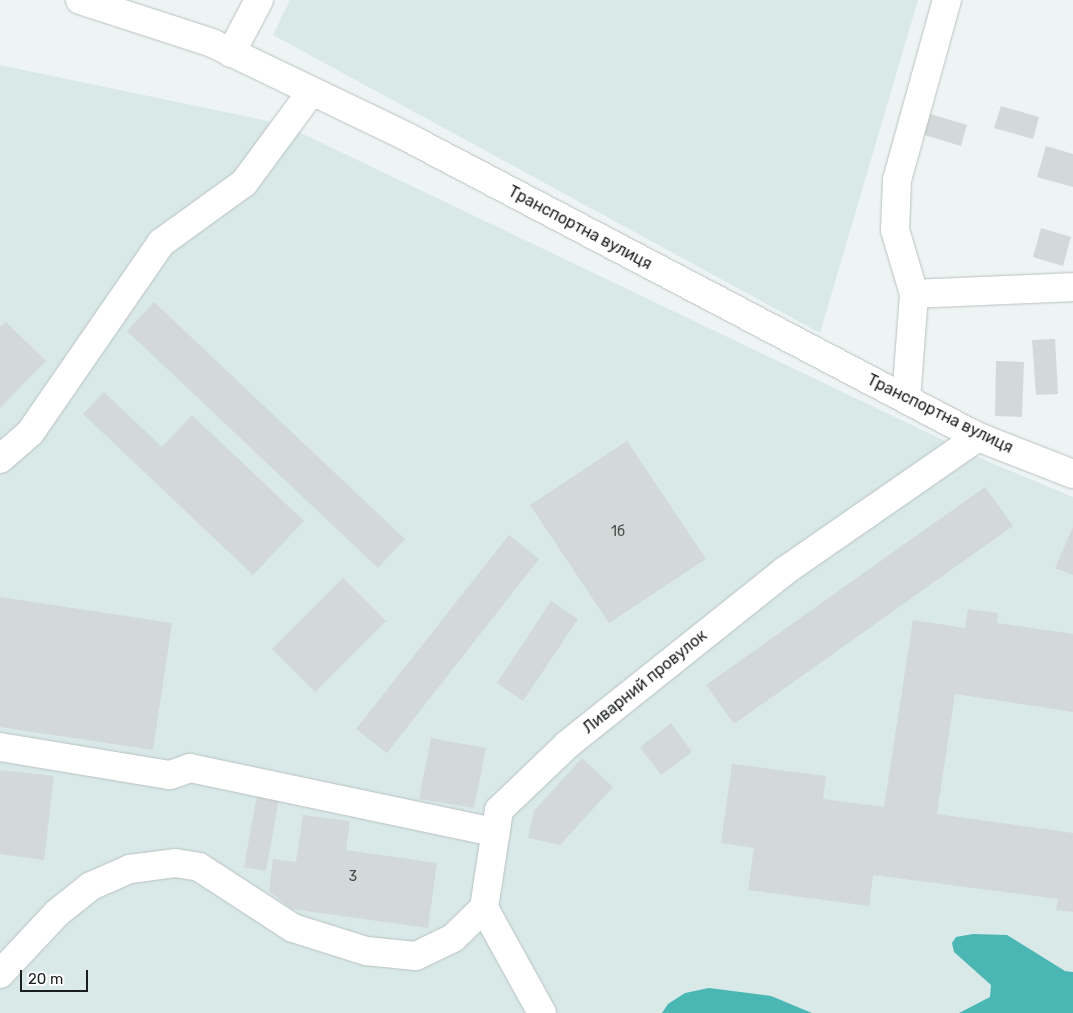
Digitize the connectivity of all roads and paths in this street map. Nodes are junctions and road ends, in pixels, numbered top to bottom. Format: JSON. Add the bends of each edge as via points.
{"nodes":[{"id":1,"x":80,"y":0,"type":"edge"},
{"id":2,"x":259,"y":0,"type":"edge"},
{"id":3,"x":947,"y":0,"type":"edge"},
{"id":4,"x":231,"y":53,"type":"junction"},
{"id":5,"x":312,"y":92,"type":"junction"},
{"id":6,"x":1073,"y":288,"type":"edge"},
{"id":7,"x":914,"y":294,"type":"junction"},
{"id":8,"x":906,"y":400,"type":"junction"},
{"id":9,"x":978,"y":437,"type":"junction"},
{"id":10,"x":0,"y":459,"type":"edge"},
{"id":11,"x":1073,"y":474,"type":"edge"},
{"id":12,"x":0,"y":748,"type":"edge"},
{"id":13,"x":495,"y":832,"type":"junction"},
{"id":14,"x":484,"y":908,"type":"junction"},
{"id":15,"x":0,"y":974,"type":"edge"},
{"id":16,"x":542,"y":1013,"type":"edge"}],
"edges":[{"from":1,"to":4,"type":"street","name":"Транспортна вулиця","via":[[212,43]]},
{"from":2,"to":4,"type":"street"},
{"from":3,"to":7,"type":"street","via":[[897,180],[894,230]]},
{"from":4,"to":5,"type":"street","name":"Транспортна вулиця"},
{"from":5,"to":8,"type":"street","name":"Транспортна вулиця","via":[[409,138]]},
{"from":5,"to":10,"type":"street","via":[[244,183],[162,243],[30,433]]},
{"from":6,"to":7,"type":"street"},
{"from":7,"to":8,"type":"street"},
{"from":8,"to":9,"type":"street","name":"Транспортна вулиця"},
{"from":9,"to":11,"type":"street","name":"Транспортна вулиця"},
{"from":9,"to":13,"type":"street","name":"Ливарний провулок","via":[[786,570],[568,744],[499,810]]},
{"from":12,"to":13,"type":"street","via":[[170,775],[190,768]]},
{"from":13,"to":14,"type":"street","name":"Ливарний провулок"},
{"from":14,"to":15,"type":"street","via":[[453,938],[416,956],[366,951],[293,928],[199,867],[175,863],[139,868],[91,886],[57,913]]},
{"from":14,"to":16,"type":"street"}]}
